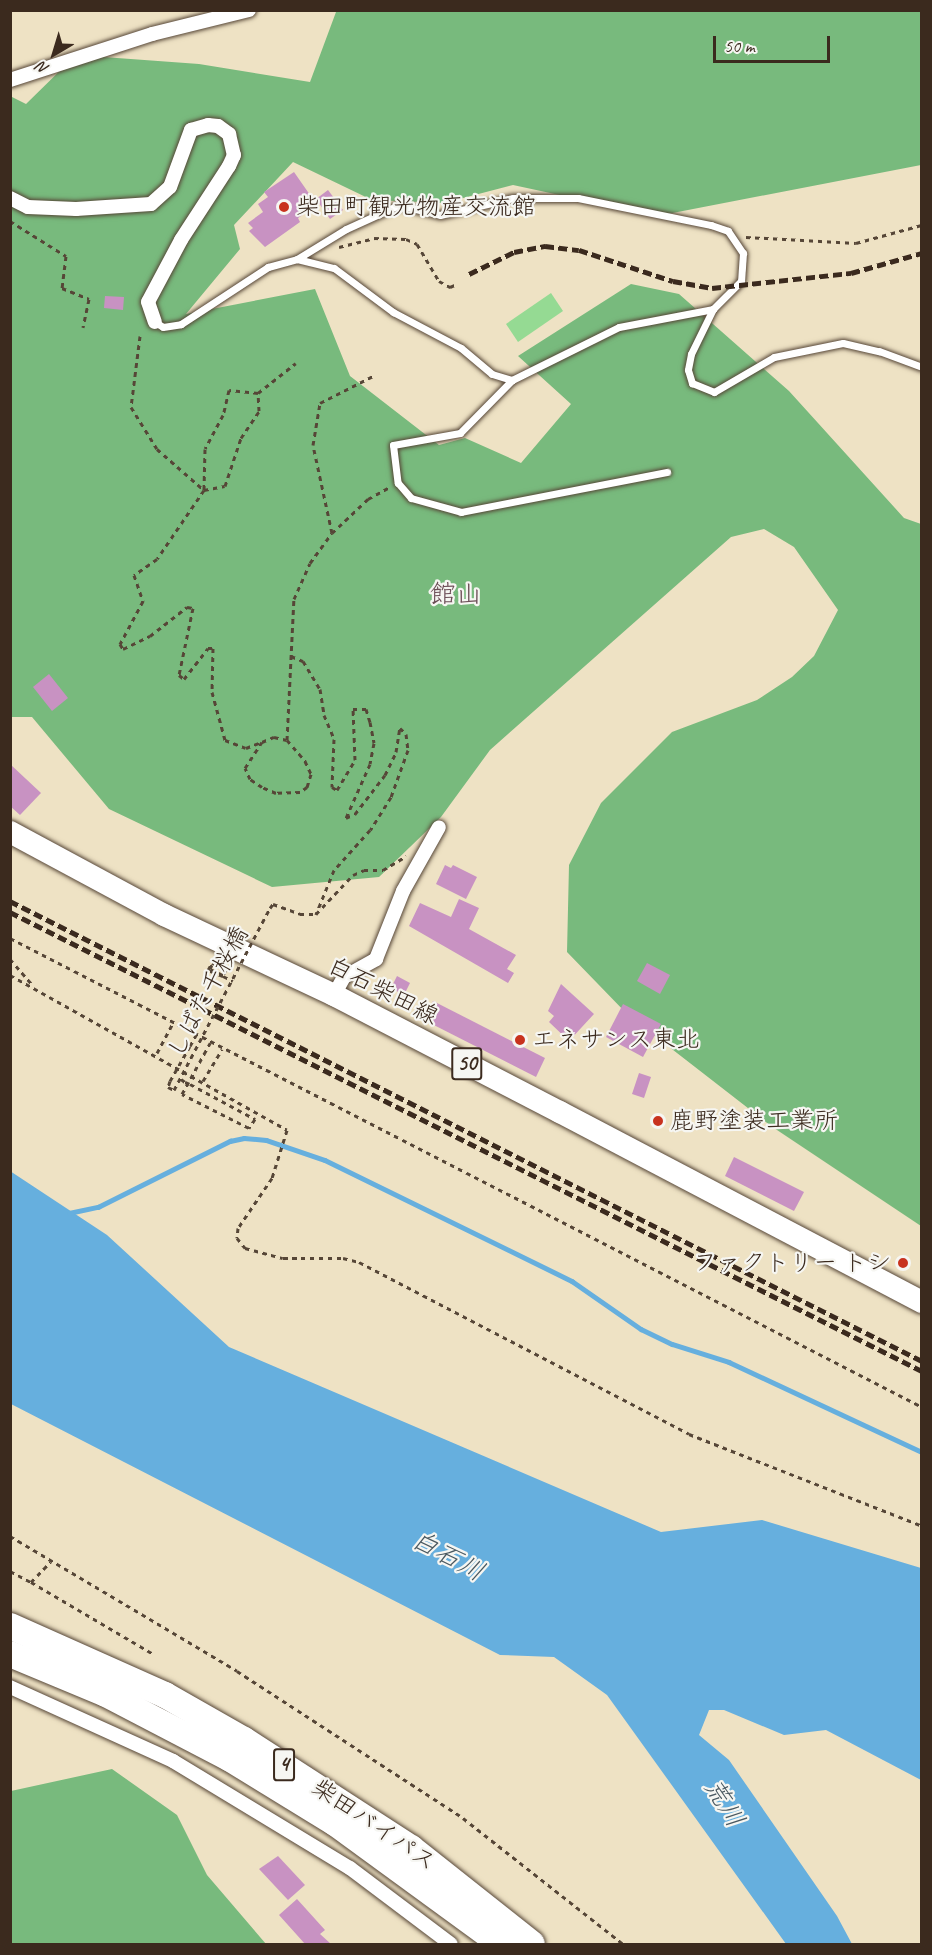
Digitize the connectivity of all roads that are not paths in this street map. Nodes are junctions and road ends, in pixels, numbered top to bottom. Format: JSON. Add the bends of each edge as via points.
{"nodes":[{"id":1,"x":249,"y":10,"type":"edge"},
{"id":2,"x":10,"y":80,"type":"edge"},
{"id":3,"x":10,"y":198,"type":"edge"},
{"id":4,"x":297,"y":259,"type":"junction"},
{"id":5,"x":713,"y":309,"type":"junction"},
{"id":6,"x":155,"y":322,"type":"joint"},
{"id":7,"x":921,"y":367,"type":"edge"},
{"id":8,"x":512,"y":380,"type":"junction"},
{"id":9,"x":668,"y":472,"type":"dead end"},
{"id":10,"x":439,"y":827,"type":"dead end"},
{"id":11,"x":10,"y":832,"type":"edge"},
{"id":12,"x":334,"y":995,"type":"junction"},
{"id":13,"x":921,"y":1302,"type":"edge"},
{"id":14,"x":10,"y":1626,"type":"edge"},
{"id":15,"x":10,"y":1654,"type":"edge"},
{"id":16,"x":10,"y":1687,"type":"edge"},
{"id":17,"x":451,"y":1944,"type":"edge"},
{"id":18,"x":501,"y":1944,"type":"edge"},
{"id":19,"x":532,"y":1944,"type":"edge"}],
"edges":[{"from":1,"to":2,"type":"street","via":[[152,34]]},
{"from":3,"to":6,"type":"street","via":[[28,207],[151,204],[170,187],[191,130],[218,126],[228,134],[234,155],[229,166],[181,240],[148,303]]},
{"from":4,"to":5,"type":"lane","via":[[346,229],[399,205],[440,215],[513,198],[578,198],[684,217],[728,231],[743,252],[745,268],[736,287]]},
{"from":4,"to":6,"type":"lane","via":[[268,267],[181,324],[163,327]]},
{"from":4,"to":8,"type":"lane","via":[[334,268],[401,317],[461,348],[492,374]]},
{"from":5,"to":7,"type":"lane","via":[[691,354],[688,370],[692,383],[714,392],[774,357],[816,345],[852,345]]},
{"from":5,"to":8,"type":"lane","via":[[619,327]]},
{"from":8,"to":9,"type":"lane","via":[[460,433],[393,445],[398,483],[411,498],[461,512]]},
{"from":10,"to":12,"type":"street","via":[[403,891],[376,959],[344,977]]},
{"from":11,"to":12,"type":"main road","name":"白石柴田線","number":"50","via":[[164,915]]},
{"from":12,"to":13,"type":"main road","name":"白石柴田線","number":"50"},
{"from":14,"to":19,"type":"highway","name":"柴田バイパス","number":"4","via":[[165,1695],[244,1740],[411,1848]]},
{"from":15,"to":18,"type":"highway","name":"柴田バイパス","number":"4","via":[[106,1694],[229,1758],[335,1823]]},
{"from":16,"to":17,"type":"street","via":[[173,1761],[350,1868]]}]}
